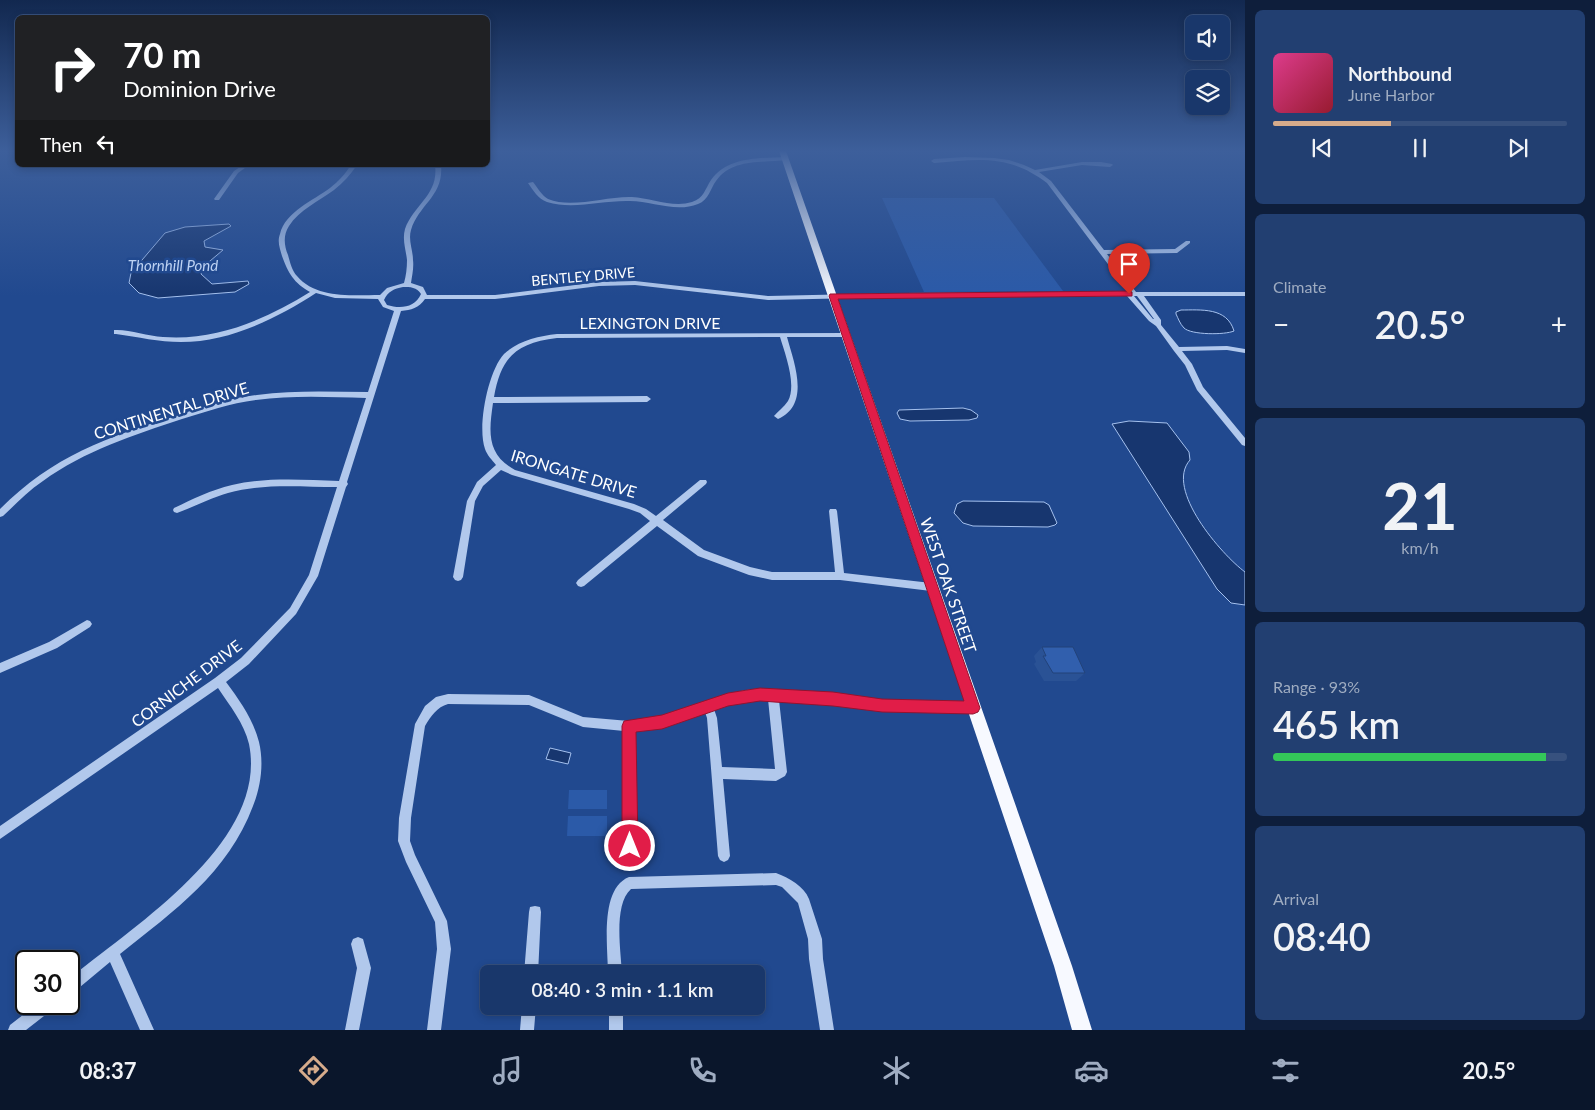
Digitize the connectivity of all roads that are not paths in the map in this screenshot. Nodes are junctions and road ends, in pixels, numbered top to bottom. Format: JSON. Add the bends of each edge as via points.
{"nodes":[{"id":1,"x":318,"y":199,"type":"edge"},
{"id":2,"x":429,"y":199,"type":"edge"},
{"id":3,"x":545,"y":199,"type":"edge"},
{"id":4,"x":630,"y":199,"type":"edge"},
{"id":5,"x":632,"y":199,"type":"edge"},
{"id":6,"x":703,"y":199,"type":"edge"},
{"id":7,"x":799,"y":199,"type":"edge"},
{"id":8,"x":1062,"y":199,"type":"edge"},
{"id":9,"x":1188,"y":242,"type":"dead end"},
{"id":10,"x":1101,"y":252,"type":"junction"},
{"id":11,"x":407,"y":285,"type":"junction"},
{"id":12,"x":315,"y":291,"type":"junction"},
{"id":13,"x":1134,"y":294,"type":"junction"},
{"id":14,"x":1245,"y":294,"type":"edge"},
{"id":15,"x":833,"y":296,"type":"junction"},
{"id":16,"x":382,"y":297,"type":"junction"},
{"id":17,"x":424,"y":297,"type":"junction"},
{"id":18,"x":398,"y":310,"type":"junction"},
{"id":19,"x":116,"y":332,"type":"dead end"},
{"id":20,"x":847,"y":334,"type":"junction"},
{"id":21,"x":783,"y":335,"type":"junction"},
{"id":22,"x":1177,"y":349,"type":"junction"},
{"id":23,"x":1245,"y":351,"type":"edge"},
{"id":24,"x":372,"y":395,"type":"junction"},
{"id":25,"x":491,"y":400,"type":"junction"},
{"id":26,"x":647,"y":400,"type":"dead end"},
{"id":27,"x":778,"y":416,"type":"dead end"},
{"id":28,"x":1245,"y":443,"type":"edge"},
{"id":29,"x":500,"y":466,"type":"junction"},
{"id":30,"x":703,"y":482,"type":"dead end"},
{"id":31,"x":344,"y":484,"type":"junction"},
{"id":32,"x":177,"y":510,"type":"dead end"},
{"id":33,"x":833,"y":511,"type":"dead end"},
{"id":34,"x":0,"y":514,"type":"edge"},
{"id":35,"x":655,"y":521,"type":"junction"},
{"id":36,"x":840,"y":576,"type":"junction"},
{"id":37,"x":458,"y":577,"type":"dead end"},
{"id":38,"x":581,"y":583,"type":"dead end"},
{"id":39,"x":931,"y":587,"type":"junction"},
{"id":40,"x":87,"y":624,"type":"dead end"},
{"id":41,"x":0,"y":668,"type":"edge"},
{"id":42,"x":219,"y":681,"type":"junction"},
{"id":43,"x":773,"y":694,"type":"junction"},
{"id":44,"x":708,"y":706,"type":"junction"},
{"id":45,"x":973,"y":708,"type":"junction"},
{"id":46,"x":629,"y":726,"type":"junction"},
{"id":47,"x":717,"y":773,"type":"junction"},
{"id":48,"x":0,"y":833,"type":"edge"},
{"id":49,"x":630,"y":846,"type":"dead end"},
{"id":50,"x":724,"y":856,"type":"dead end"},
{"id":51,"x":535,"y":912,"type":"dead end"},
{"id":52,"x":358,"y":944,"type":"dead end"},
{"id":53,"x":112,"y":952,"type":"junction"},
{"id":54,"x":532,"y":965,"type":"edge"},
{"id":55,"x":615,"y":965,"type":"edge"},
{"id":56,"x":80,"y":978,"type":"edge"},
{"id":57,"x":34,"y":1015,"type":"edge"},
{"id":58,"x":528,"y":1015,"type":"edge"},
{"id":59,"x":616,"y":1015,"type":"edge"},
{"id":60,"x":15,"y":1030,"type":"edge"},
{"id":61,"x":147,"y":1030,"type":"edge"},
{"id":62,"x":352,"y":1030,"type":"edge"},
{"id":63,"x":434,"y":1030,"type":"edge"},
{"id":64,"x":527,"y":1030,"type":"edge"},
{"id":65,"x":616,"y":1030,"type":"edge"},
{"id":66,"x":827,"y":1030,"type":"edge"},
{"id":67,"x":1082,"y":1030,"type":"edge"}],
"edges":[{"from":1,"to":12,"type":"street","via":[[294,217],[282,235],[282,248],[291,272],[298,281]]},
{"from":2,"to":11,"type":"street","via":[[407,232],[410,266]]},
{"from":3,"to":4,"type":"street","via":[[574,204]]},
{"from":5,"to":6,"type":"street","via":[[694,204]]},
{"from":7,"to":15,"type":"main road","name":"WEST OAK STREET"},
{"from":8,"to":10,"type":"street"},
{"from":9,"to":10,"type":"street","via":[[1177,250]]},
{"from":10,"to":13,"type":"street"},
{"from":11,"to":16,"type":"street","via":[[393,287]]},
{"from":11,"to":17,"type":"street","via":[[420,288]]},
{"from":12,"to":16,"type":"street","via":[[341,297]]},
{"from":12,"to":19,"type":"street","via":[[274,316],[223,334],[163,339]]},
{"from":13,"to":14,"type":"street","name":"BENTLEY DRIVE"},
{"from":13,"to":15,"type":"street","name":"BENTLEY DRIVE"},
{"from":13,"to":22,"type":"street","via":[[1151,320]]},
{"from":15,"to":17,"type":"street","name":"BENTLEY DRIVE","via":[[768,298],[636,283],[599,284],[514,295]]},
{"from":15,"to":20,"type":"main road","name":"WEST OAK STREET"},
{"from":16,"to":18,"type":"street","via":[[382,304]]},
{"from":17,"to":18,"type":"street","via":[[416,305]]},
{"from":18,"to":24,"type":"street","name":"CORNICHE DRIVE"},
{"from":20,"to":21,"type":"street","name":"LEXINGTON DRIVE"},
{"from":20,"to":39,"type":"main road","name":"WEST OAK STREET"},
{"from":21,"to":25,"type":"street","name":"LEXINGTON DRIVE","via":[[544,337],[520,346],[502,360]]},
{"from":21,"to":27,"type":"street","via":[[795,393]]},
{"from":22,"to":23,"type":"street"},
{"from":22,"to":28,"type":"street","via":[[1200,388]]},
{"from":24,"to":31,"type":"street","name":"CORNICHE DRIVE"},
{"from":24,"to":34,"type":"street","name":"CONTINENTAL DRIVE","via":[[256,397],[124,435],[58,466],[29,486]]},
{"from":25,"to":26,"type":"street"},
{"from":25,"to":29,"type":"street","name":"IRONGATE DRIVE","via":[[486,440]]},
{"from":29,"to":35,"type":"street","name":"IRONGATE DRIVE","via":[[536,480],[623,503],[643,511]]},
{"from":29,"to":37,"type":"street","via":[[480,484],[471,500]]},
{"from":30,"to":35,"type":"street"},
{"from":31,"to":32,"type":"street","via":[[258,484],[218,493]]},
{"from":31,"to":42,"type":"street","name":"CORNICHE DRIVE","via":[[313,576],[293,611],[245,661]]},
{"from":33,"to":36,"type":"street"},
{"from":35,"to":36,"type":"street","name":"IRONGATE DRIVE","via":[[701,553],[748,571],[772,576]]},
{"from":35,"to":38,"type":"street"},
{"from":36,"to":39,"type":"street","name":"IRONGATE DRIVE"},
{"from":39,"to":45,"type":"main road","name":"WEST OAK STREET"},
{"from":40,"to":41,"type":"street","via":[[53,645]]},
{"from":42,"to":48,"type":"street","name":"CORNICHE DRIVE"},
{"from":42,"to":53,"type":"street","via":[[246,719],[253,738],[256,773],[247,809],[232,839],[205,874]]},
{"from":43,"to":44,"type":"street","via":[[746,695]]},
{"from":43,"to":45,"type":"street","via":[[882,705]]},
{"from":43,"to":47,"type":"street","via":[[781,772],[776,775]]},
{"from":44,"to":46,"type":"street","via":[[662,722]]},
{"from":44,"to":47,"type":"street"},
{"from":45,"to":67,"type":"main road","name":"WEST OAK STREET","via":[[1063,966]]},
{"from":46,"to":49,"type":"street"},
{"from":46,"to":63,"type":"street","via":[[583,722],[529,700],[448,699],[429,710],[420,724],[404,841],[440,921],[444,949]]},
{"from":47,"to":50,"type":"street"},
{"from":51,"to":54,"type":"street"},
{"from":52,"to":62,"type":"street","via":[[364,968]]},
{"from":53,"to":56,"type":"street"},
{"from":53,"to":61,"type":"street"},
{"from":55,"to":66,"type":"street","via":[[615,906],[621,890],[629,883],[776,879],[786,883],[803,900],[815,939]]},
{"from":57,"to":60,"type":"street"},
{"from":58,"to":64,"type":"street"},
{"from":59,"to":65,"type":"street"}]}
